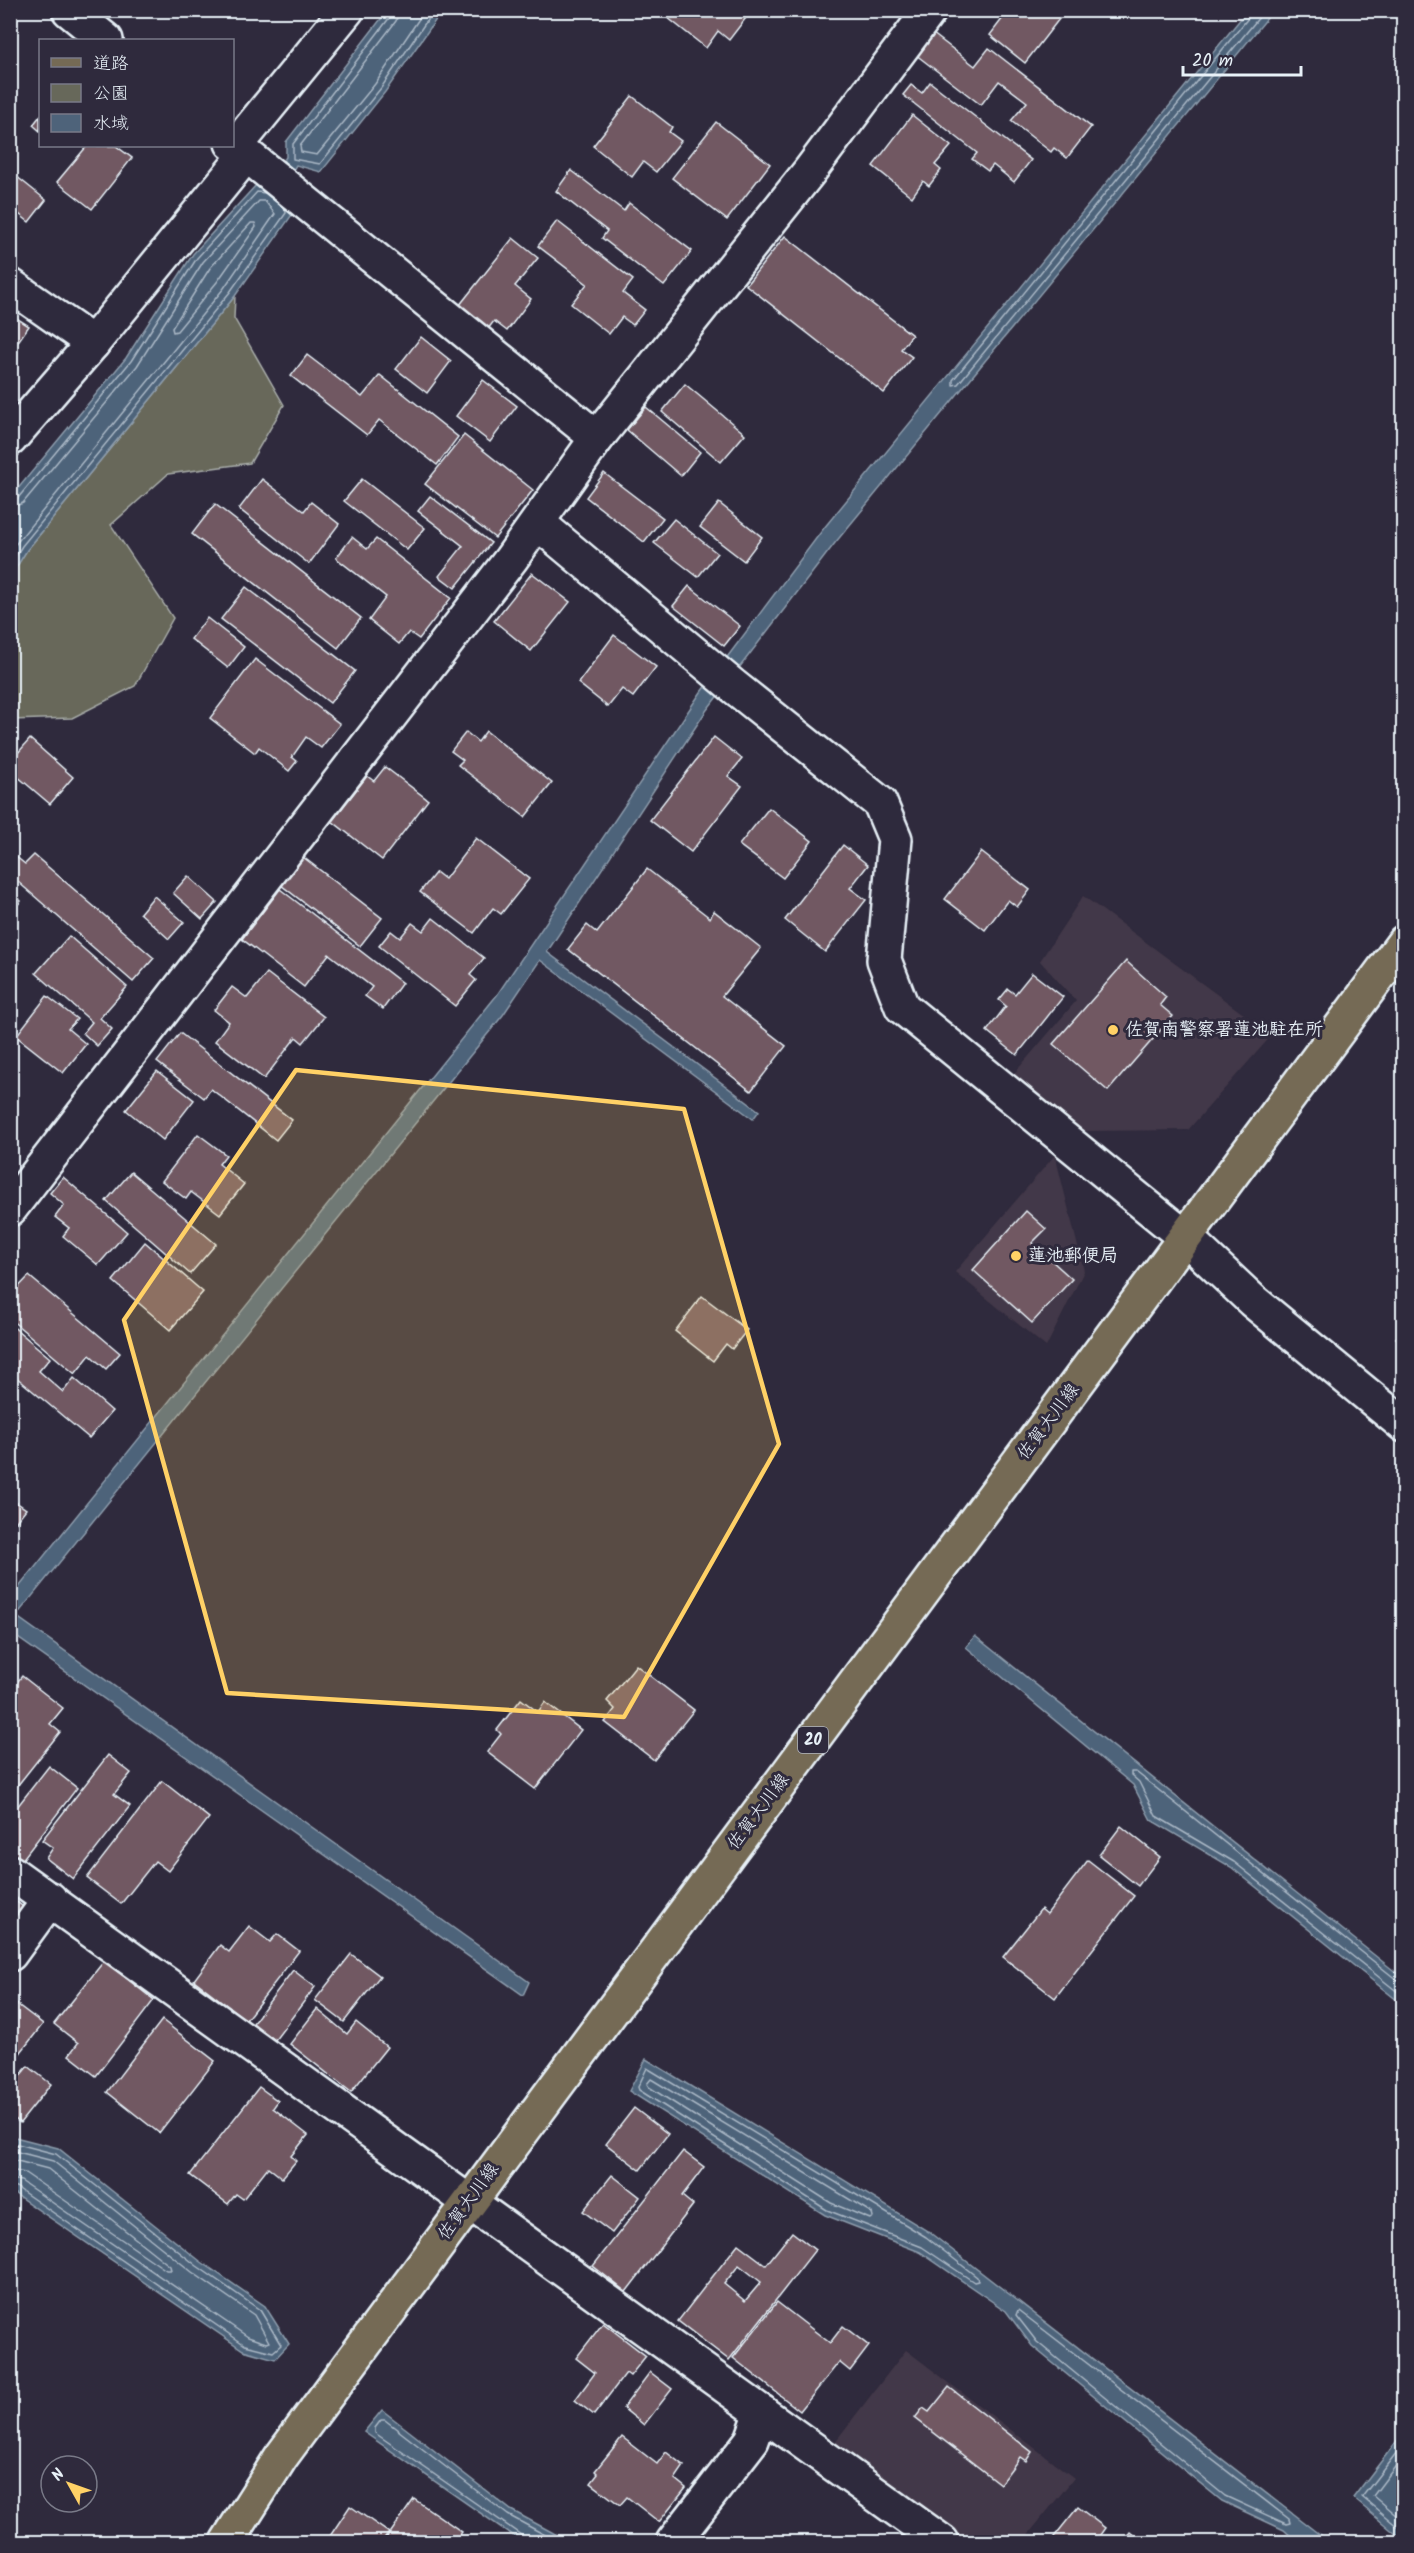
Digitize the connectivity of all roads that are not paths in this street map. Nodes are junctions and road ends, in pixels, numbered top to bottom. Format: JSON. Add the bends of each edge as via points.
{"nodes":[{"id":1,"x":69,"y":10,"type":"edge"},
{"id":2,"x":347,"y":10,"type":"edge"},
{"id":3,"x":930,"y":10,"type":"edge"},
{"id":4,"x":105,"y":39,"type":"edge"},
{"id":5,"x":254,"y":160,"type":"edge"},
{"id":6,"x":10,"y":285,"type":"edge"},
{"id":7,"x":93,"y":343,"type":"junction"},
{"id":8,"x":597,"y":438,"type":"junction"},
{"id":9,"x":10,"y":439,"type":"edge"},
{"id":10,"x":537,"y":523,"type":"junction"},
{"id":11,"x":1404,"y":942,"type":"edge"},
{"id":12,"x":10,"y":1209,"type":"edge"},
{"id":13,"x":1186,"y":1238,"type":"junction"},
{"id":14,"x":1404,"y":1425,"type":"edge"},
{"id":15,"x":10,"y":1872,"type":"edge"},
{"id":16,"x":50,"y":1899,"type":"junction"},
{"id":17,"x":10,"y":1954,"type":"edge"},
{"id":18,"x":470,"y":2201,"type":"junction"},
{"id":19,"x":762,"y":2412,"type":"junction"},
{"id":20,"x":227,"y":2542,"type":"edge"},
{"id":21,"x":673,"y":2542,"type":"edge"},
{"id":22,"x":942,"y":2542,"type":"edge"}],
"edges":[{"from":1,"to":4,"type":"street"},
{"from":2,"to":5,"type":"street"},
{"from":3,"to":8,"type":"street","via":[[809,172]]},
{"from":5,"to":7,"type":"street"},
{"from":5,"to":8,"type":"street"},
{"from":6,"to":7,"type":"street"},
{"from":7,"to":9,"type":"street"},
{"from":8,"to":10,"type":"street"},
{"from":10,"to":12,"type":"street"},
{"from":10,"to":13,"type":"street","via":[[880,803],[895,839],[884,960],[903,1007]]},
{"from":11,"to":13,"type":"main road","name":"佐賀大川線","number":"20"},
{"from":13,"to":14,"type":"street","via":[[1253,1301]]},
{"from":13,"to":18,"type":"main road","name":"佐賀大川線","number":"20"},
{"from":15,"to":16,"type":"street"},
{"from":16,"to":17,"type":"street"},
{"from":16,"to":18,"type":"street"},
{"from":18,"to":19,"type":"street"},
{"from":18,"to":20,"type":"main road","name":"佐賀大川線","number":"20","via":[[281,2457]]},
{"from":19,"to":21,"type":"street","via":[[752,2440]]},
{"from":19,"to":22,"type":"street"}]}
